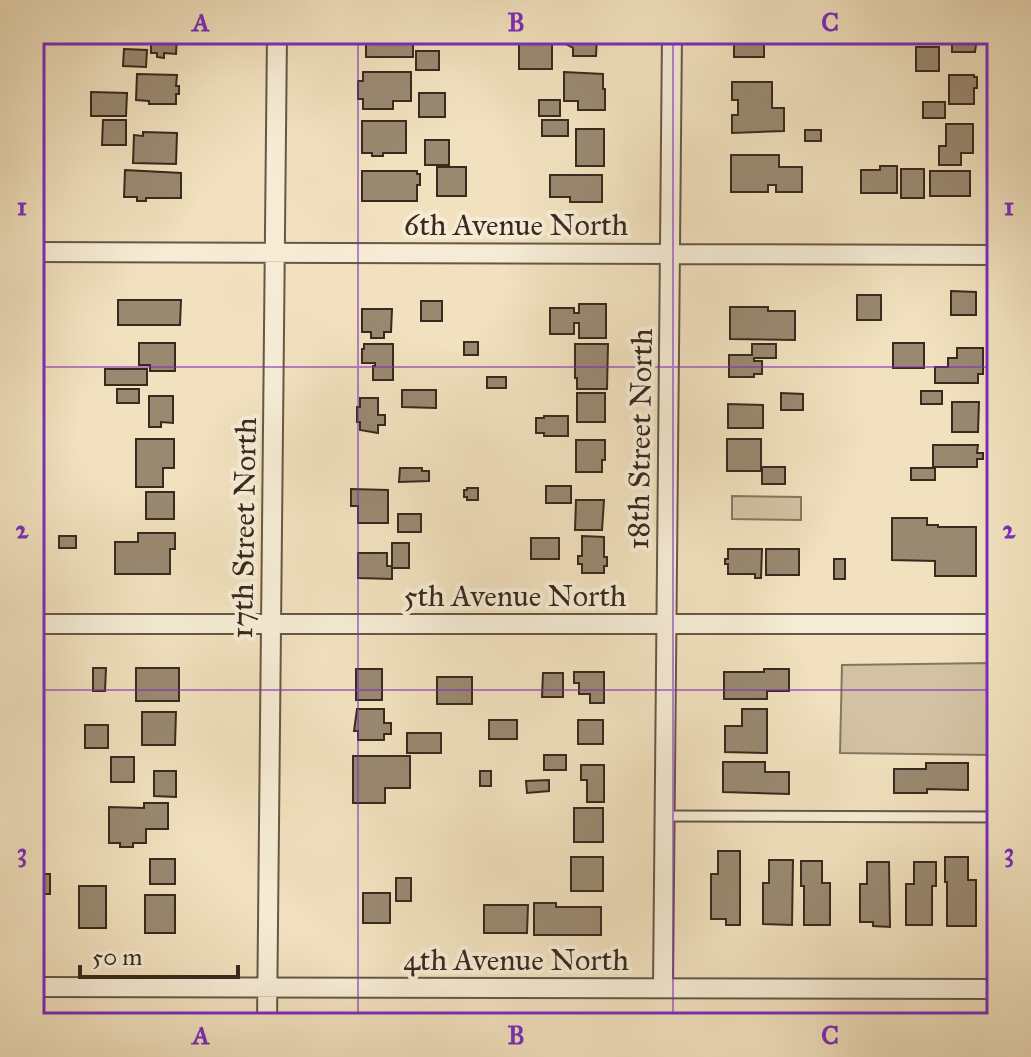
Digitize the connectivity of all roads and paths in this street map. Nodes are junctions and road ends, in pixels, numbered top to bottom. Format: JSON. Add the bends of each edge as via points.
{"nodes":[{"id":1,"x":277,"y":34,"type":"edge"},
{"id":2,"x":672,"y":34,"type":"edge"},
{"id":3,"x":34,"y":252,"type":"edge"},
{"id":4,"x":275,"y":253,"type":"junction"},
{"id":5,"x":670,"y":254,"type":"junction"},
{"id":6,"x":997,"y":255,"type":"edge"},
{"id":7,"x":34,"y":624,"type":"edge"},
{"id":8,"x":271,"y":624,"type":"junction"},
{"id":9,"x":667,"y":624,"type":"junction"},
{"id":10,"x":997,"y":624,"type":"edge"},
{"id":11,"x":665,"y":816,"type":"junction"},
{"id":12,"x":997,"y":817,"type":"edge"},
{"id":13,"x":34,"y":987,"type":"edge"},
{"id":14,"x":267,"y":987,"type":"junction"},
{"id":15,"x":663,"y":988,"type":"junction"},
{"id":16,"x":997,"y":989,"type":"edge"},
{"id":17,"x":267,"y":1023,"type":"edge"}],
"edges":[{"from":1,"to":4,"type":"street","name":"17th Street North"},
{"from":2,"to":5,"type":"street","name":"18th Street North"},
{"from":3,"to":4,"type":"street","name":"6th Avenue North"},
{"from":4,"to":5,"type":"street","name":"6th Avenue North"},
{"from":4,"to":8,"type":"street","name":"17th Street North"},
{"from":5,"to":6,"type":"street","name":"6th Avenue North"},
{"from":5,"to":9,"type":"street","name":"18th Street North"},
{"from":7,"to":8,"type":"street","name":"5th Avenue North"},
{"from":8,"to":9,"type":"street","name":"5th Avenue North"},
{"from":8,"to":14,"type":"street","name":"17th Street North"},
{"from":9,"to":10,"type":"street","name":"5th Avenue North"},
{"from":9,"to":11,"type":"street","name":"18th Street North"},
{"from":11,"to":12,"type":"lane"},
{"from":11,"to":15,"type":"street","name":"18th Street North"},
{"from":13,"to":14,"type":"street","name":"4th Avenue North"},
{"from":14,"to":15,"type":"street","name":"4th Avenue North"},
{"from":14,"to":17,"type":"street","name":"17th Street North"},
{"from":15,"to":16,"type":"street","name":"4th Avenue North"}]}
